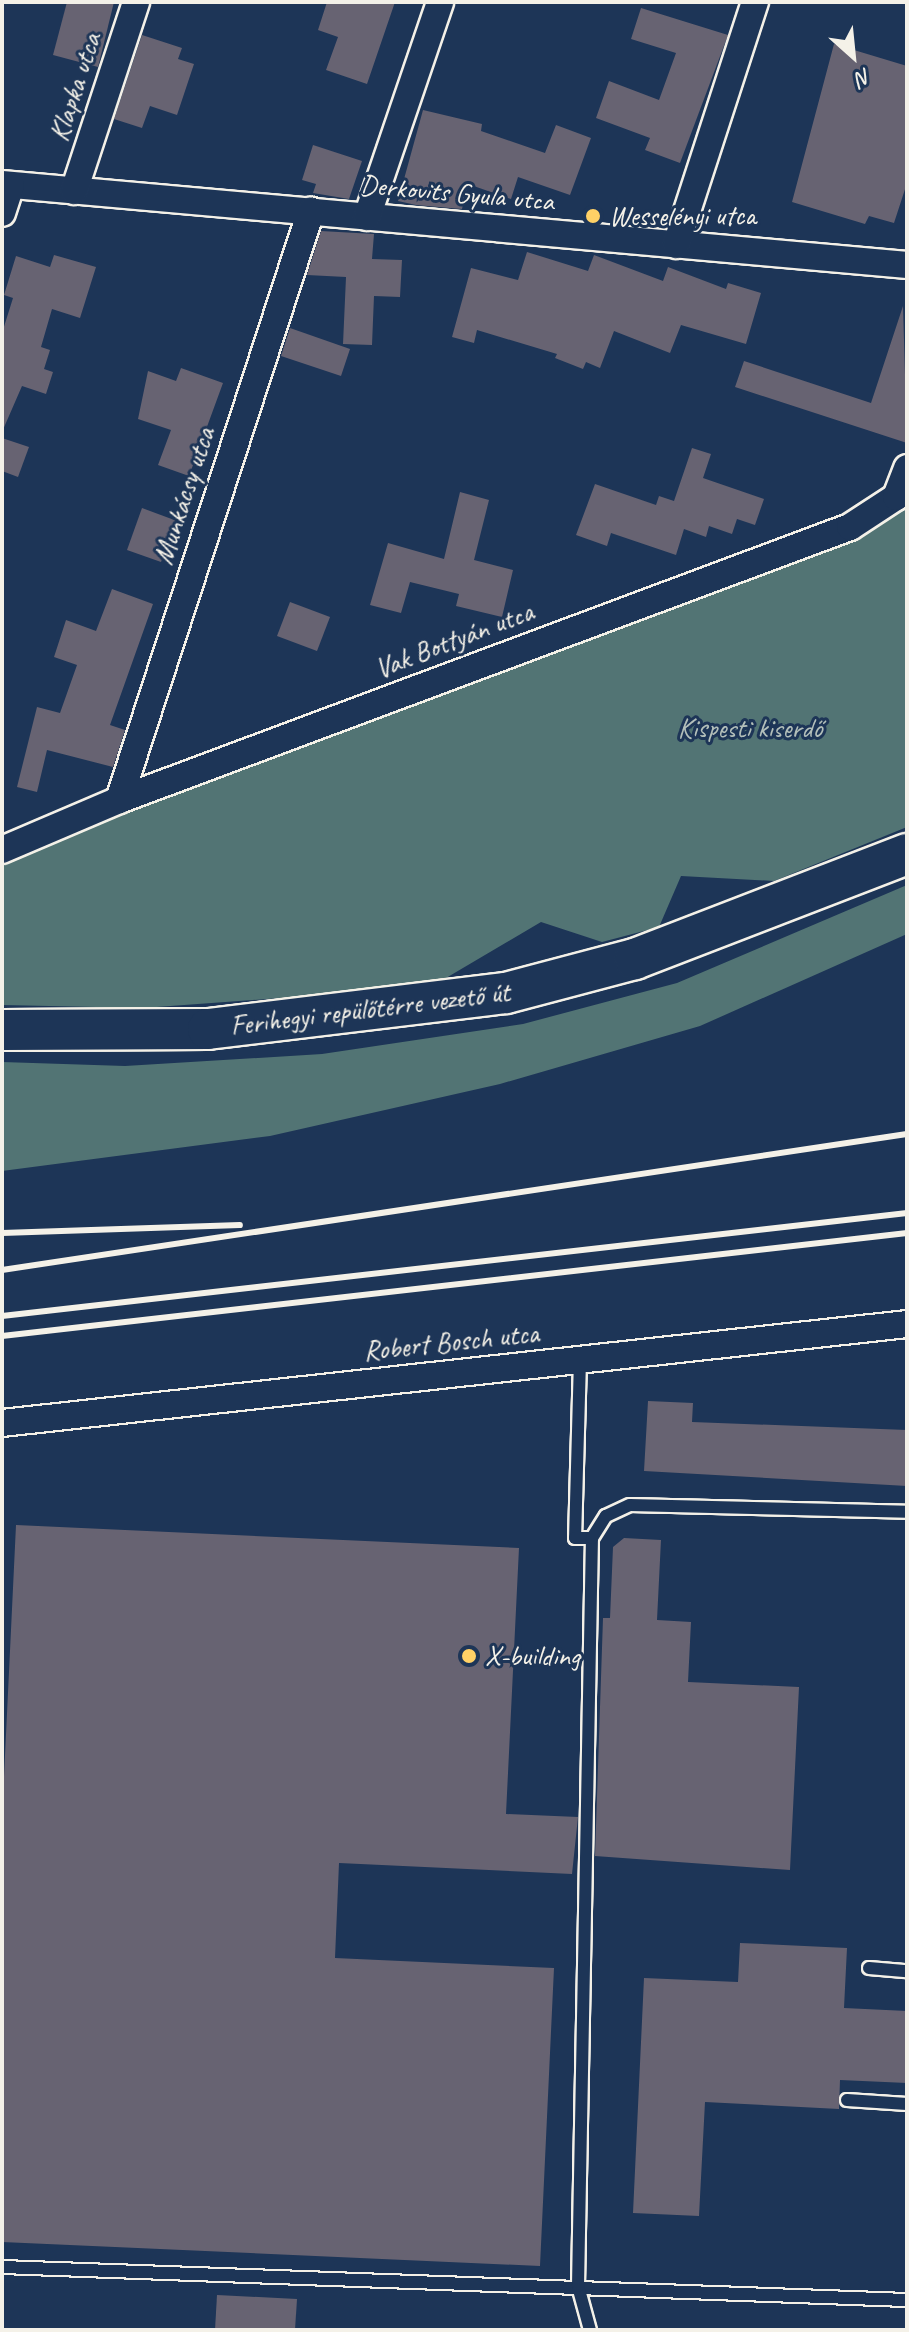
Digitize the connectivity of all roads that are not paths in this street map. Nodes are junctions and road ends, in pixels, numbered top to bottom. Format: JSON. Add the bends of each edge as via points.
{"nodes":[{"id":1,"x":136,"y":2,"type":"edge"},
{"id":2,"x":440,"y":2,"type":"edge"},
{"id":3,"x":755,"y":2,"type":"edge"},
{"id":4,"x":7,"y":184,"type":"edge"},
{"id":5,"x":74,"y":191,"type":"junction"},
{"id":6,"x":311,"y":211,"type":"junction"},
{"id":7,"x":2,"y":213,"type":"edge"},
{"id":8,"x":367,"y":217,"type":"junction"},
{"id":9,"x":676,"y":245,"type":"junction"},
{"id":10,"x":907,"y":265,"type":"edge"},
{"id":11,"x":907,"y":468,"type":"edge"},
{"id":12,"x":119,"y":800,"type":"junction"},
{"id":13,"x":2,"y":850,"type":"edge"},
{"id":14,"x":907,"y":854,"type":"edge"},
{"id":15,"x":2,"y":1030,"type":"edge"},
{"id":16,"x":907,"y":1324,"type":"edge"},
{"id":17,"x":580,"y":1360,"type":"junction"},
{"id":18,"x":2,"y":1423,"type":"edge"},
{"id":19,"x":907,"y":1512,"type":"edge"},
{"id":20,"x":592,"y":1538,"type":"junction"},
{"id":21,"x":869,"y":1968,"type":"dead end"},
{"id":22,"x":907,"y":1971,"type":"edge"},
{"id":23,"x":847,"y":2100,"type":"dead end"},
{"id":24,"x":907,"y":2104,"type":"edge"},
{"id":25,"x":2,"y":2267,"type":"edge"},
{"id":26,"x":578,"y":2286,"type":"junction"},
{"id":27,"x":907,"y":2300,"type":"edge"},
{"id":28,"x":590,"y":2330,"type":"edge"}],
"edges":[{"from":1,"to":5,"type":"street","name":"Klapka utca"},
{"from":2,"to":8,"type":"street"},
{"from":3,"to":9,"type":"street"},
{"from":4,"to":5,"type":"street","name":"Derkovits Gyula utca"},
{"from":4,"to":7,"type":"street"},
{"from":5,"to":6,"type":"street","name":"Derkovits Gyula utca"},
{"from":6,"to":8,"type":"street","name":"Derkovits Gyula utca"},
{"from":6,"to":12,"type":"street","name":"Munkácsy utca"},
{"from":8,"to":9,"type":"street","name":"Derkovits Gyula utca"},
{"from":9,"to":10,"type":"street","name":"Derkovits Gyula utca"},
{"from":11,"to":12,"type":"street","name":"Vak Bottyán utca","via":[[896,497],[850,527]]},
{"from":12,"to":13,"type":"street","name":"Vak Bottyán utca"},
{"from":14,"to":15,"type":"main road","name":"Ferihegyi repülőtérre vezető út","via":[[635,959],[506,993],[208,1029]]},
{"from":16,"to":17,"type":"street","name":"Robert Bosch utca"},
{"from":17,"to":18,"type":"street","name":"Robert Bosch utca"},
{"from":17,"to":20,"type":"lane","via":[[575,1538]]},
{"from":19,"to":20,"type":"lane","via":[[630,1505],[606,1516]]},
{"from":20,"to":26,"type":"lane"},
{"from":21,"to":22,"type":"lane"},
{"from":23,"to":24,"type":"lane"},
{"from":25,"to":26,"type":"lane"},
{"from":26,"to":27,"type":"lane"},
{"from":26,"to":28,"type":"lane"}]}
